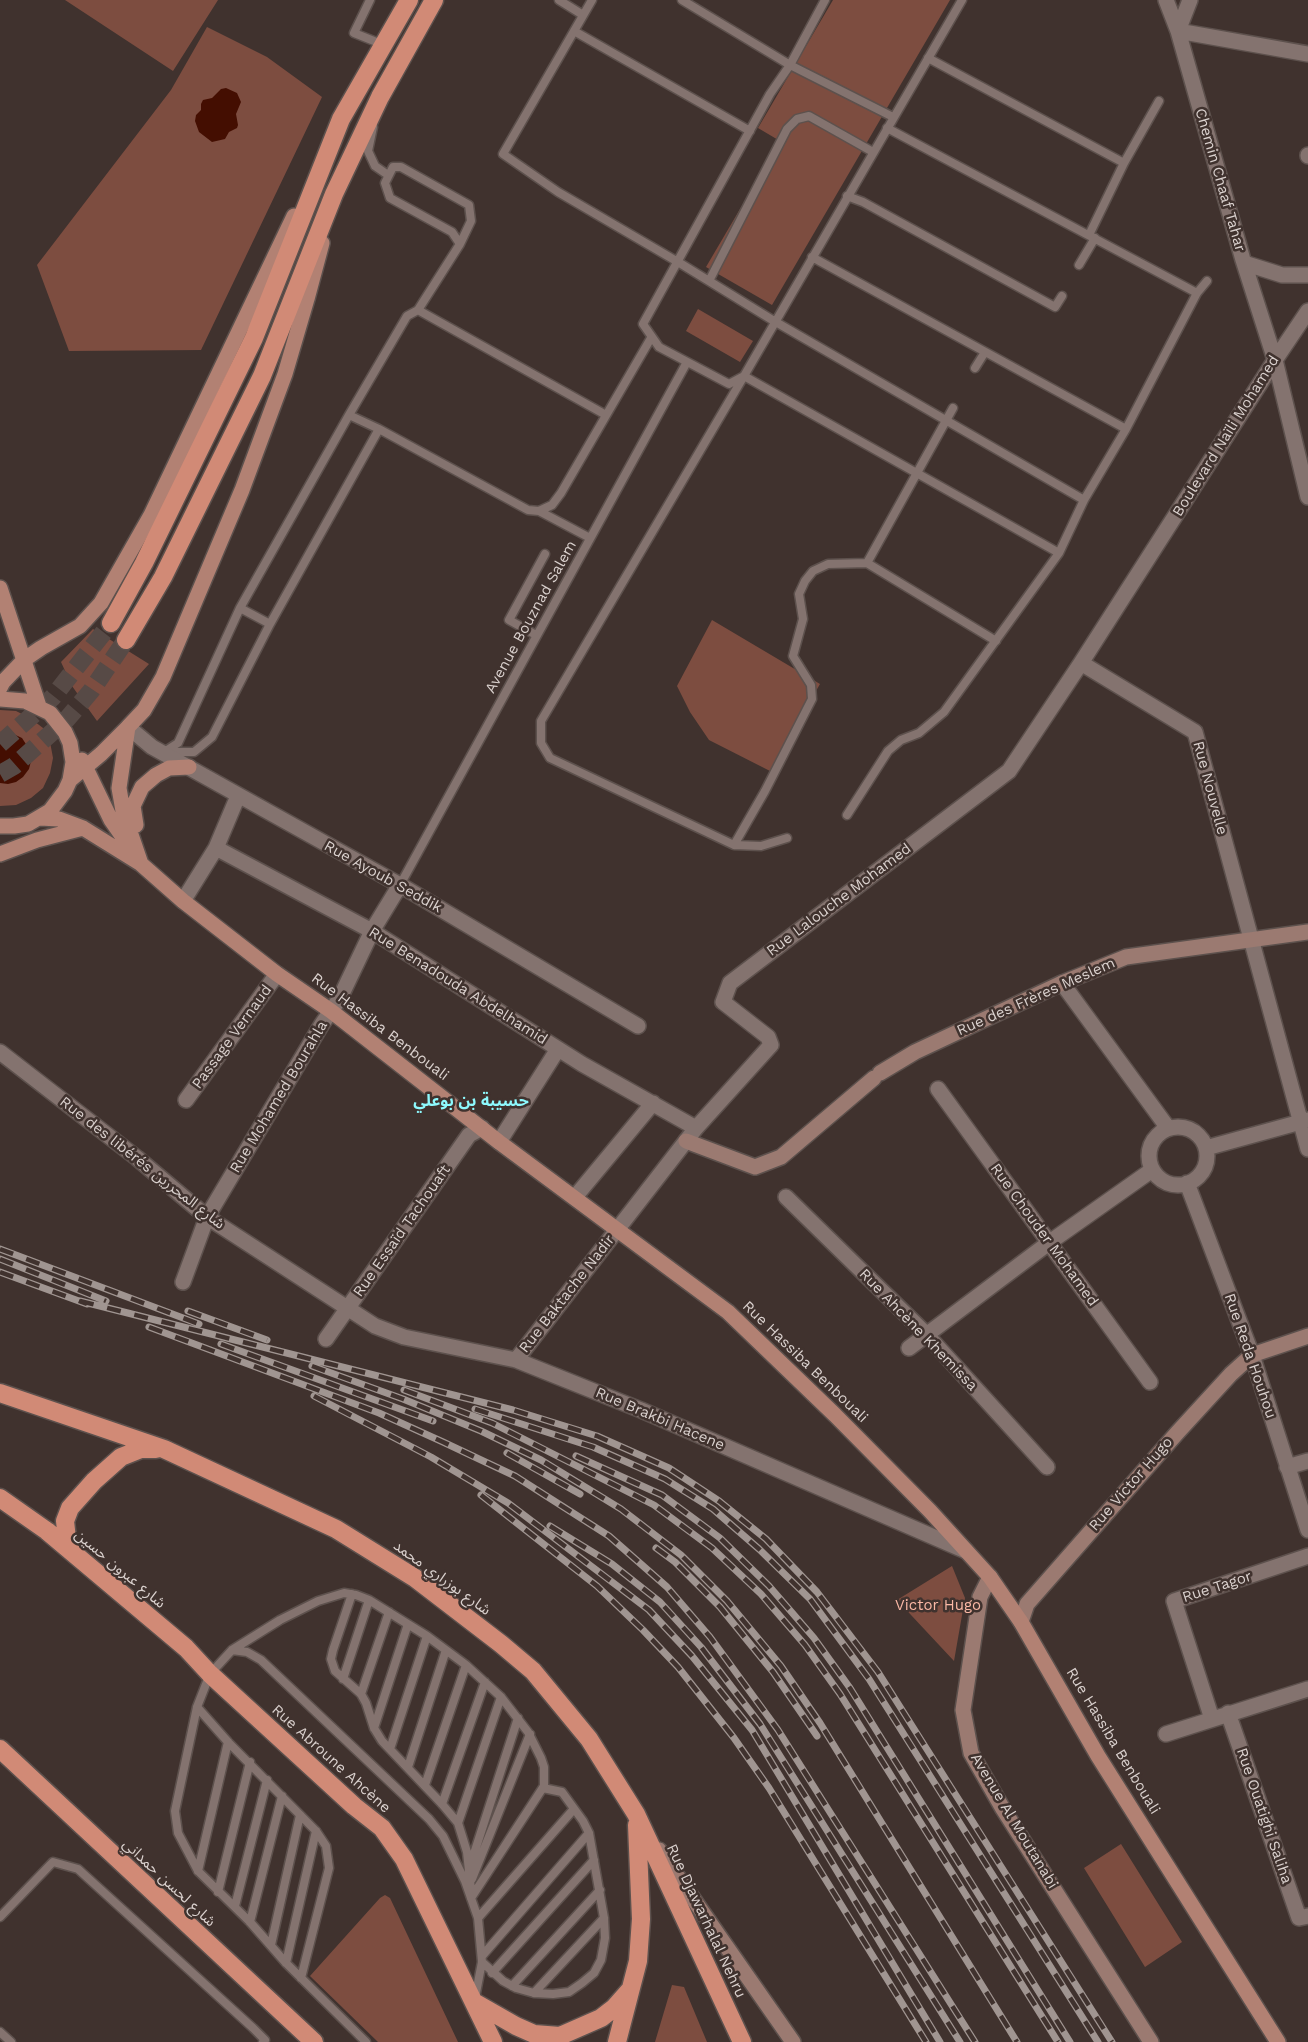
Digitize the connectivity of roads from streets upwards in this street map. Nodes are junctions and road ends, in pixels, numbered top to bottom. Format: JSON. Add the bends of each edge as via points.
{"nodes":[{"id":1,"x":409,"y":0,"type":"edge"},
{"id":2,"x":434,"y":0,"type":"edge"},
{"id":3,"x":1166,"y":0,"type":"edge"},
{"id":4,"x":1190,"y":0,"type":"edge"},
{"id":5,"x":1178,"y":31,"type":"junction"},
{"id":6,"x":1308,"y":54,"type":"edge"},
{"id":7,"x":341,"y":119,"type":"junction"},
{"id":8,"x":334,"y":194,"type":"junction"},
{"id":9,"x":1244,"y":263,"type":"junction"},
{"id":10,"x":1308,"y":275,"type":"edge"},
{"id":11,"x":1308,"y":311,"type":"edge"},
{"id":12,"x":1275,"y":360,"type":"junction"},
{"id":13,"x":1308,"y":497,"type":"edge"},
{"id":14,"x":1146,"y":563,"type":"joint"},
{"id":15,"x":0,"y":588,"type":"edge"},
{"id":16,"x":111,"y":623,"type":"tunnel mouth"},
{"id":17,"x":126,"y":640,"type":"tunnel mouth"},
{"id":18,"x":25,"y":659,"type":"junction"},
{"id":19,"x":1081,"y":663,"type":"junction"},
{"id":20,"x":0,"y":688,"type":"edge"},
{"id":21,"x":0,"y":699,"type":"edge"},
{"id":22,"x":39,"y":706,"type":"junction"},
{"id":23,"x":128,"y":727,"type":"junction"},
{"id":24,"x":70,"y":743,"type":"junction"},
{"id":25,"x":87,"y":767,"type":"junction"},
{"id":26,"x":189,"y":767,"type":"junction"},
{"id":27,"x":70,"y":780,"type":"junction"},
{"id":28,"x":238,"y":796,"type":"junction"},
{"id":29,"x":40,"y":818,"type":"junction"},
{"id":30,"x":0,"y":826,"type":"edge"},
{"id":31,"x":83,"y":828,"type":"junction"},
{"id":32,"x":216,"y":848,"type":"junction"},
{"id":33,"x":0,"y":854,"type":"edge"},
{"id":34,"x":141,"y":864,"type":"junction"},
{"id":35,"x":400,"y":885,"type":"junction"},
{"id":36,"x":183,"y":901,"type":"junction"},
{"id":37,"x":372,"y":931,"type":"junction"},
{"id":38,"x":1308,"y":932,"type":"edge"},
{"id":39,"x":1251,"y":939,"type":"junction"},
{"id":40,"x":277,"y":974,"type":"junction"},
{"id":41,"x":1062,"y":983,"type":"junction"},
{"id":42,"x":331,"y":1011,"type":"junction"},
{"id":43,"x":638,"y":1026,"type":"dead end"},
{"id":44,"x":558,"y":1048,"type":"junction"},
{"id":45,"x":0,"y":1052,"type":"edge"},
{"id":46,"x":938,"y":1089,"type":"dead end"},
{"id":47,"x":186,"y":1100,"type":"dead end"},
{"id":48,"x":653,"y":1103,"type":"junction"},
{"id":49,"x":1304,"y":1121,"type":"edge"},
{"id":50,"x":482,"y":1128,"type":"junction"},
{"id":51,"x":696,"y":1128,"type":"junction"},
{"id":52,"x":1168,"y":1128,"type":"junction"},
{"id":53,"x":686,"y":1141,"type":"junction"},
{"id":54,"x":499,"y":1142,"type":"junction"},
{"id":55,"x":1206,"y":1148,"type":"junction"},
{"id":56,"x":1308,"y":1149,"type":"edge"},
{"id":57,"x":1152,"y":1170,"type":"junction"},
{"id":58,"x":1187,"y":1183,"type":"junction"},
{"id":59,"x":575,"y":1197,"type":"junction"},
{"id":60,"x":786,"y":1197,"type":"dead end"},
{"id":61,"x":207,"y":1217,"type":"junction"},
{"id":62,"x":618,"y":1229,"type":"junction"},
{"id":63,"x":1050,"y":1242,"type":"junction"},
{"id":64,"x":183,"y":1282,"type":"dead end"},
{"id":65,"x":347,"y":1309,"type":"junction"},
{"id":66,"x":926,"y":1334,"type":"junction"},
{"id":67,"x":1308,"y":1336,"type":"edge"},
{"id":68,"x":326,"y":1339,"type":"dead end"},
{"id":69,"x":909,"y":1348,"type":"dead end"},
{"id":70,"x":1252,"y":1354,"type":"junction"},
{"id":71,"x":516,"y":1360,"type":"junction"},
{"id":72,"x":1150,"y":1382,"type":"dead end"},
{"id":73,"x":0,"y":1393,"type":"edge"},
{"id":74,"x":164,"y":1449,"type":"junction"},
{"id":75,"x":1308,"y":1461,"type":"edge"},
{"id":76,"x":1047,"y":1467,"type":"dead end"},
{"id":77,"x":1287,"y":1467,"type":"junction"},
{"id":78,"x":0,"y":1497,"type":"edge"},
{"id":79,"x":1308,"y":1530,"type":"edge"},
{"id":80,"x":68,"y":1548,"type":"junction"},
{"id":81,"x":966,"y":1551,"type":"junction"},
{"id":82,"x":1308,"y":1556,"type":"edge"},
{"id":83,"x":990,"y":1577,"type":"junction"},
{"id":84,"x":1021,"y":1622,"type":"junction"},
{"id":85,"x":210,"y":1674,"type":"joint"},
{"id":86,"x":1308,"y":1689,"type":"edge"},
{"id":87,"x":1228,"y":1713,"type":"junction"},
{"id":88,"x":1212,"y":1719,"type":"junction"},
{"id":89,"x":1166,"y":1734,"type":"dead end"},
{"id":90,"x":0,"y":1749,"type":"edge"},
{"id":91,"x":636,"y":1814,"type":"junction"},
{"id":92,"x":1304,"y":1917,"type":"edge"},
{"id":93,"x":631,"y":1988,"type":"junction"},
{"id":94,"x":474,"y":2002,"type":"junction"},
{"id":95,"x":314,"y":2042,"type":"edge"},
{"id":96,"x":493,"y":2042,"type":"edge"},
{"id":97,"x":617,"y":2042,"type":"edge"},
{"id":98,"x":742,"y":2042,"type":"edge"},
{"id":99,"x":793,"y":2042,"type":"edge"},
{"id":100,"x":1151,"y":2042,"type":"edge"},
{"id":101,"x":1278,"y":2042,"type":"edge"}],
"edges":[{"from":1,"to":7,"type":"highway"},
{"from":2,"to":8,"type":"highway","via":[[380,97]]},
{"from":3,"to":5,"type":"street","name":"Chemin Chaaf Tahar"},
{"from":4,"to":5,"type":"street"},
{"from":5,"to":6,"type":"street"},
{"from":5,"to":9,"type":"street","name":"Chemin Chaaf Tahar"},
{"from":7,"to":16,"type":"highway","via":[[234,380]]},
{"from":7,"to":18,"type":"main road","via":[[151,515],[101,603],[80,626]]},
{"from":8,"to":17,"type":"highway","via":[[262,376],[163,577]]},
{"from":8,"to":23,"type":"main road","via":[[285,374],[242,490],[163,677],[144,710]]},
{"from":9,"to":10,"type":"street","via":[[1282,275]]},
{"from":9,"to":12,"type":"street","name":"Chemin Chaaf Tahar"},
{"from":11,"to":12,"type":"street","name":"Boulevard Naïli Mohamed"},
{"from":12,"to":13,"type":"street","name":"Chemin Chaaf Tahar"},
{"from":12,"to":14,"type":"street","name":"Boulevard Naïli Mohamed"},
{"from":14,"to":19,"type":"street","name":"Rue Lalouche Mohamed"},
{"from":15,"to":18,"type":"main road"},
{"from":18,"to":20,"type":"main road"},
{"from":18,"to":22,"type":"main road"},
{"from":19,"to":39,"type":"street","name":"Rue Nouvelle","via":[[1195,732]]},
{"from":19,"to":51,"type":"street","name":"Rue Lalouche Mohamed","via":[[1009,771],[730,983],[723,1002],[768,1037],[771,1045]]},
{"from":21,"to":22,"type":"main road","via":[[25,700]]},
{"from":22,"to":24,"type":"main road","name":"Rue Hassiba Benbouali","via":[[58,722]]},
{"from":23,"to":25,"type":"main road"},
{"from":23,"to":26,"type":"street","name":"Rue Ayoub Seddik","via":[[152,747]]},
{"from":23,"to":34,"type":"main road","via":[[119,788]]},
{"from":24,"to":25,"type":"main road","name":"Rue Hassiba Benbouali"},
{"from":24,"to":27,"type":"main road"},
{"from":25,"to":27,"type":"main road"},
{"from":25,"to":34,"type":"main road","name":"Rue Hassiba Benbouali","via":[[111,820]]},
{"from":26,"to":28,"type":"street","name":"Rue Ayoub Seddik"},
{"from":26,"to":34,"type":"main road","via":[[169,768],[142,787],[133,806]]},
{"from":27,"to":29,"type":"main road","via":[[59,802]]},
{"from":28,"to":32,"type":"street"},
{"from":28,"to":35,"type":"street","name":"Rue Ayoub Seddik"},
{"from":29,"to":30,"type":"main road"},
{"from":29,"to":31,"type":"main road","name":"Rue Hassiba Benbouali","via":[[59,819]]},
{"from":31,"to":33,"type":"main road"},
{"from":31,"to":34,"type":"main road","name":"Rue Hassiba Benbouali"},
{"from":32,"to":36,"type":"street"},
{"from":32,"to":37,"type":"street","name":"Rue Benadouda Abdelhamid"},
{"from":34,"to":36,"type":"main road","name":"Rue Hassiba Benbouali"},
{"from":35,"to":37,"type":"street","name":"Rue Mohamed Bourahla"},
{"from":35,"to":43,"type":"street","name":"Rue Ayoub Seddik"},
{"from":36,"to":40,"type":"main road","name":"Rue Hassiba Benbouali"},
{"from":37,"to":42,"type":"street","name":"Rue Mohamed Bourahla"},
{"from":37,"to":44,"type":"street","name":"Rue Benadouda Abdelhamid"},
{"from":38,"to":39,"type":"street","name":"Rue des Frères Meslem"},
{"from":39,"to":41,"type":"street","name":"Rue des Frères Meslem","via":[[1126,957]]},
{"from":39,"to":49,"type":"street","name":"Rue Nouvelle"},
{"from":40,"to":42,"type":"main road","name":"Rue Hassiba Benbouali"},
{"from":40,"to":47,"type":"street","name":"Passage Vernaud"},
{"from":41,"to":52,"type":"street"},
{"from":41,"to":53,"type":"street","name":"Rue des Frères Meslem","via":[[915,1052],[877,1075],[782,1157],[755,1167]]},
{"from":42,"to":50,"type":"main road","name":"Rue Hassiba Benbouali"},
{"from":42,"to":61,"type":"street","name":"Rue Mohamed Bourahla"},
{"from":44,"to":48,"type":"street","name":"Rue Benadouda Abdelhamid"},
{"from":44,"to":54,"type":"street"},
{"from":45,"to":61,"type":"street","name":"Rue des libérés شارع المحررين"},
{"from":46,"to":63,"type":"street","name":"Rue Chouder Mohamed"},
{"from":48,"to":51,"type":"street","name":"Rue Benadouda Abdelhamid"},
{"from":48,"to":59,"type":"street"},
{"from":49,"to":55,"type":"street"},
{"from":49,"to":56,"type":"street","name":"Rue Nouvelle"},
{"from":50,"to":54,"type":"main road","name":"Rue Hassiba Benbouali"},
{"from":50,"to":65,"type":"street","name":"Rue Essaïd Tachouaft","via":[[469,1135]]},
{"from":51,"to":53,"type":"street","name":"Rue Lalouche Mohamed"},
{"from":52,"to":55,"type":"street","via":[[1187,1128]]},
{"from":52,"to":57,"type":"street","via":[[1152,1141]]},
{"from":53,"to":62,"type":"street","name":"Rue Lalouche Mohamed"},
{"from":54,"to":59,"type":"main road","name":"Rue Hassiba Benbouali"},
{"from":55,"to":58,"type":"street","via":[[1205,1166]]},
{"from":57,"to":58,"type":"street","via":[[1167,1183]]},
{"from":57,"to":63,"type":"street"},
{"from":58,"to":70,"type":"street","name":"Rue Reda Houhou"},
{"from":59,"to":62,"type":"main road","name":"Rue Hassiba Benbouali"},
{"from":60,"to":66,"type":"street","name":"Rue Ahcène Khemissa"},
{"from":61,"to":64,"type":"street","name":"Rue Mohamed Bourahla"},
{"from":61,"to":65,"type":"street","name":"Rue des libérés شارع المحررين"},
{"from":62,"to":71,"type":"street","name":"Rue Baktache Nadir"},
{"from":62,"to":81,"type":"main road","name":"Rue Hassiba Benbouali","via":[[728,1312],[835,1415]]},
{"from":63,"to":66,"type":"street"},
{"from":63,"to":72,"type":"street","name":"Rue Chouder Mohamed"},
{"from":65,"to":68,"type":"street","name":"Rue Essaïd Tachouaft"},
{"from":65,"to":71,"type":"street","name":"Rue Brakbi Hacene","via":[[396,1335]]},
{"from":66,"to":69,"type":"street"},
{"from":66,"to":76,"type":"street","name":"Rue Ahcène Khemissa"},
{"from":67,"to":70,"type":"street"},
{"from":70,"to":77,"type":"street","name":"Rue Reda Houhou"},
{"from":70,"to":84,"type":"street","name":"Rue Victor Hugo","via":[[1177,1432],[1059,1568],[1028,1604]]},
{"from":71,"to":81,"type":"street","name":"Rue Brakbi Hacene","via":[[642,1410]]},
{"from":73,"to":74,"type":"highway","name":"شارع بوزراري محمد"},
{"from":74,"to":80,"type":"highway","via":[[141,1449],[121,1457],[94,1481],[70,1508],[65,1521]]},
{"from":74,"to":91,"type":"highway","name":"شارع بوزراري محمد","via":[[336,1529],[415,1578],[501,1644],[533,1671],[589,1739]]},
{"from":75,"to":77,"type":"street"},
{"from":77,"to":79,"type":"street","name":"Rue Reda Houhou"},
{"from":78,"to":80,"type":"highway","name":"شارع عبرون حسين"},
{"from":80,"to":85,"type":"highway","name":"شارع عبرون حسين","via":[[186,1648]]},
{"from":81,"to":83,"type":"main road","name":"Rue Hassiba Benbouali"},
{"from":82,"to":88,"type":"street","name":"Rue Tagor","via":[[1174,1601]]},
{"from":83,"to":84,"type":"main road","name":"Rue Hassiba Benbouali"},
{"from":83,"to":100,"type":"street","name":"Avenue Al Moutanabi","via":[[980,1597],[963,1710],[971,1753]]},
{"from":84,"to":101,"type":"main road","name":"Rue Hassiba Benbouali","via":[[1098,1756]]},
{"from":85,"to":94,"type":"highway","name":"Rue Abroune Ahcène","via":[[382,1828],[404,1859]]},
{"from":86,"to":87,"type":"street"},
{"from":87,"to":88,"type":"street"},
{"from":87,"to":92,"type":"street","name":"Rue Ouatighi Saliha"},
{"from":88,"to":89,"type":"street"},
{"from":90,"to":95,"type":"highway","name":"شارع لحسن حمداني"},
{"from":91,"to":93,"type":"highway","via":[[641,1918],[638,1961]]},
{"from":91,"to":98,"type":"highway","name":"Rue Djawarhalal Nehru"},
{"from":91,"to":99,"type":"street"},
{"from":93,"to":94,"type":"highway","via":[[601,2018],[560,2036],[534,2034]]},
{"from":93,"to":97,"type":"highway"},
{"from":94,"to":96,"type":"highway","name":"Rue Abroune Ahcène"}]}
